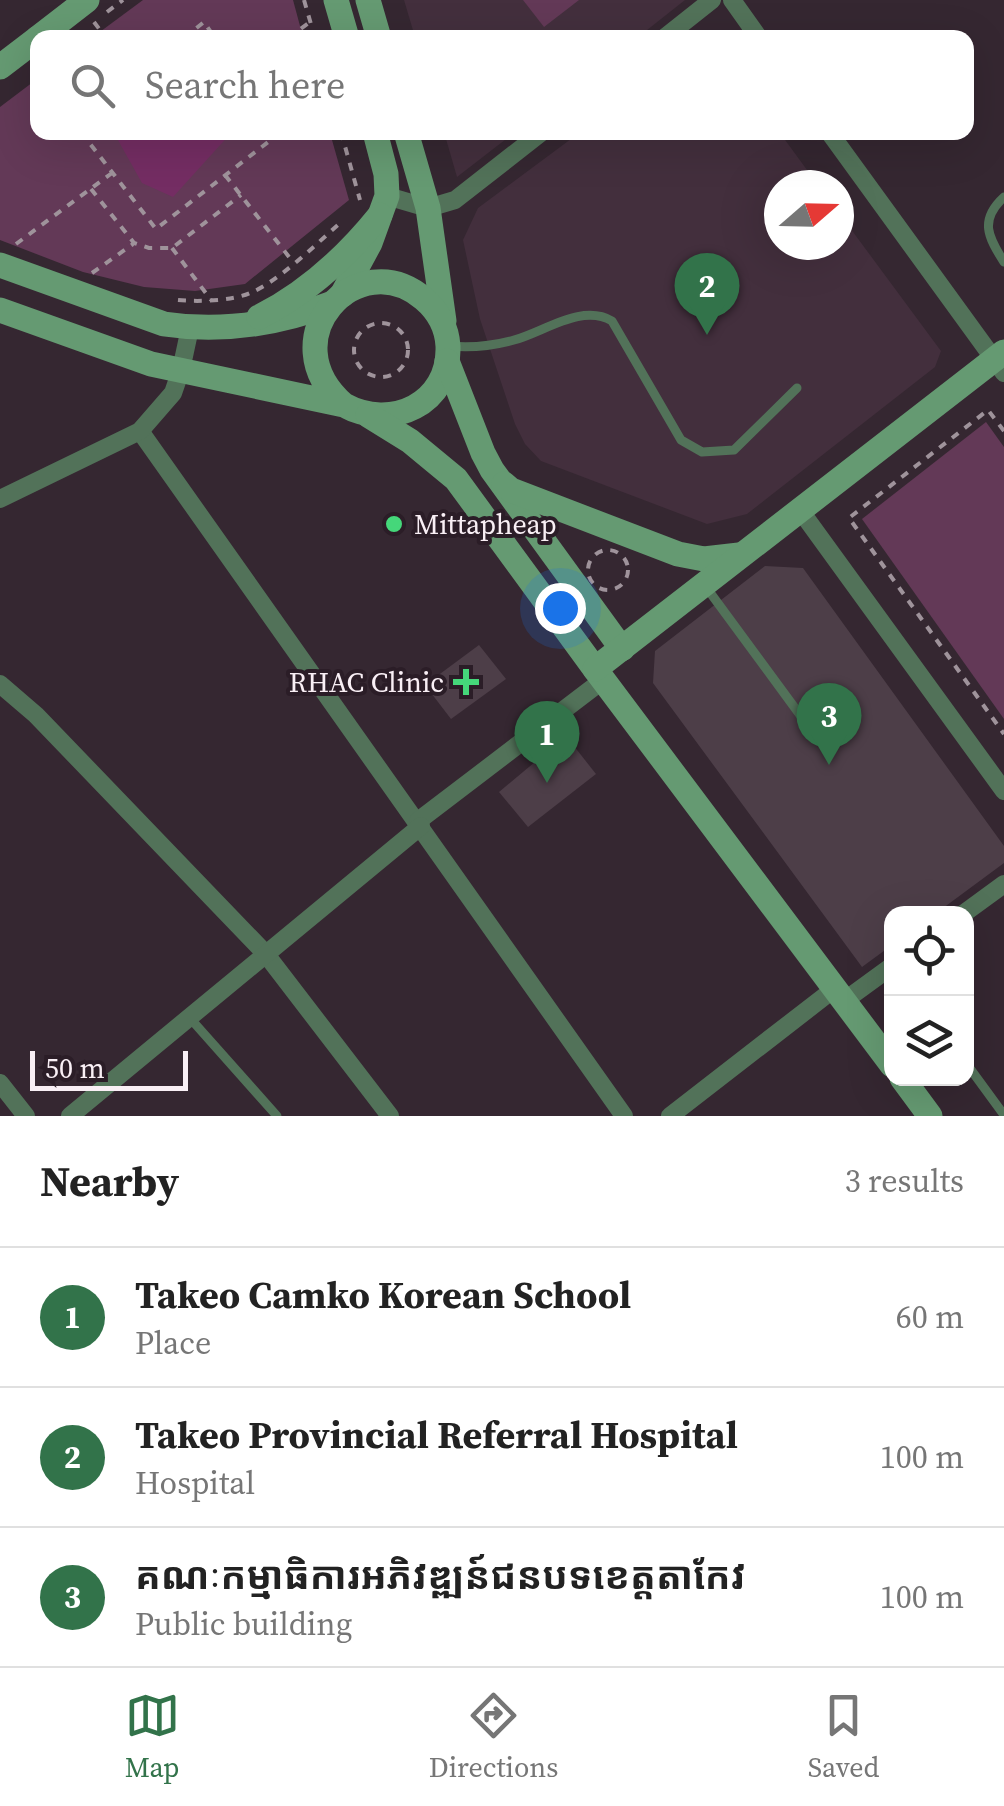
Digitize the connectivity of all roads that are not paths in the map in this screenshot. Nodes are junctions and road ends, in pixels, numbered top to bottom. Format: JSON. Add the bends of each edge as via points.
{"nodes":[{"id":1,"x":336,"y":0,"type":"edge"},
{"id":2,"x":368,"y":0,"type":"edge"},
{"id":3,"x":712,"y":0,"type":"edge"},
{"id":4,"x":732,"y":0,"type":"edge"},
{"id":5,"x":91,"y":11,"type":"edge"},
{"id":6,"x":54,"y":30,"type":"edge"},
{"id":7,"x":345,"y":30,"type":"edge"},
{"id":8,"x":377,"y":30,"type":"edge"},
{"id":9,"x":674,"y":30,"type":"edge"},
{"id":10,"x":754,"y":30,"type":"edge"},
{"id":11,"x":30,"y":44,"type":"edge"},
{"id":12,"x":0,"y":67,"type":"edge"},
{"id":13,"x":377,"y":140,"type":"edge"},
{"id":14,"x":408,"y":140,"type":"edge"},
{"id":15,"x":532,"y":140,"type":"edge"},
{"id":16,"x":835,"y":140,"type":"edge"},
{"id":17,"x":1004,"y":197,"type":"edge"},
{"id":18,"x":376,"y":205,"type":"junction"},
{"id":19,"x":428,"y":208,"type":"junction"},
{"id":20,"x":2,"y":259,"type":"edge"},
{"id":21,"x":1004,"y":262,"type":"edge"},
{"id":22,"x":337,"y":299,"type":"junction"},
{"id":23,"x":0,"y":310,"type":"edge"},
{"id":24,"x":190,"y":328,"type":"junction"},
{"id":25,"x":236,"y":328,"type":"junction"},
{"id":26,"x":447,"y":349,"type":"junction"},
{"id":27,"x":1001,"y":362,"type":"edge"},
{"id":28,"x":181,"y":370,"type":"junction"},
{"id":29,"x":796,"y":388,"type":"dead end"},
{"id":30,"x":344,"y":405,"type":"junction"},
{"id":31,"x":368,"y":415,"type":"junction"},
{"id":32,"x":140,"y":431,"type":"junction"},
{"id":33,"x":501,"y":481,"type":"junction"},
{"id":34,"x":0,"y":499,"type":"edge"},
{"id":35,"x":800,"y":510,"type":"junction"},
{"id":36,"x":744,"y":554,"type":"junction"},
{"id":37,"x":704,"y":585,"type":"junction"},
{"id":38,"x":622,"y":648,"type":"junction"},
{"id":39,"x":599,"y":674,"type":"junction"},
{"id":40,"x":0,"y":684,"type":"edge"},
{"id":41,"x":803,"y":719,"type":"dead end"},
{"id":42,"x":1004,"y":791,"type":"edge"},
{"id":43,"x":419,"y":823,"type":"junction"},
{"id":44,"x":1004,"y":884,"type":"edge"},
{"id":45,"x":974,"y":906,"type":"edge"},
{"id":46,"x":265,"y":953,"type":"junction"},
{"id":47,"x":884,"y":970,"type":"edge"},
{"id":48,"x":839,"y":995,"type":"junction"},
{"id":49,"x":189,"y":1017,"type":"junction"},
{"id":50,"x":884,"y":1054,"type":"edge"},
{"id":51,"x":974,"y":1074,"type":"edge"},
{"id":52,"x":0,"y":1083,"type":"edge"},
{"id":53,"x":908,"y":1086,"type":"edge"},
{"id":54,"x":1004,"y":1114,"type":"edge"},
{"id":55,"x":26,"y":1116,"type":"edge"},
{"id":56,"x":70,"y":1116,"type":"edge"},
{"id":57,"x":276,"y":1116,"type":"edge"},
{"id":58,"x":390,"y":1116,"type":"edge"},
{"id":59,"x":624,"y":1116,"type":"edge"},
{"id":60,"x":670,"y":1116,"type":"edge"},
{"id":61,"x":930,"y":1116,"type":"edge"}],
"edges":[{"from":1,"to":7,"type":"street"},
{"from":2,"to":8,"type":"street"},
{"from":3,"to":9,"type":"street"},
{"from":4,"to":10,"type":"street"},
{"from":5,"to":6,"type":"street"},
{"from":11,"to":12,"type":"street"},
{"from":13,"to":18,"type":"street","via":[[386,174]]},
{"from":14,"to":19,"type":"street"},
{"from":15,"to":19,"type":"street","via":[[455,200]]},
{"from":16,"to":27,"type":"street"},
{"from":17,"to":21,"type":"lane","via":[[988,216],[988,228]]},
{"from":18,"to":19,"type":"street"},
{"from":18,"to":22,"type":"street","via":[[370,243]]},
{"from":18,"to":25,"type":"street","via":[[362,238],[332,267]]},
{"from":19,"to":26,"type":"street"},
{"from":20,"to":24,"type":"street","via":[[164,324]]},
{"from":22,"to":25,"type":"street","via":[[301,315]]},
{"from":22,"to":26,"type":"street","via":[[380,282],[407,288],[438,315]]},
{"from":22,"to":30,"type":"street","via":[[322,316],[314,348],[322,380]]},
{"from":23,"to":28,"type":"street"},
{"from":24,"to":25,"type":"street"},
{"from":24,"to":28,"type":"street"},
{"from":26,"to":29,"type":"lane","via":[[514,340],[601,314],[612,321],[680,440],[702,452],[734,450]]},
{"from":26,"to":31,"type":"street","via":[[442,376],[425,400],[398,414]]},
{"from":26,"to":33,"type":"street","via":[[483,454]]},
{"from":27,"to":35,"type":"street"},
{"from":28,"to":30,"type":"street"},
{"from":28,"to":32,"type":"street","via":[[173,392]]},
{"from":30,"to":31,"type":"street"},
{"from":31,"to":39,"type":"street","via":[[456,479]]},
{"from":32,"to":34,"type":"street"},
{"from":32,"to":43,"type":"street"},
{"from":33,"to":36,"type":"street","via":[[678,554]]},
{"from":33,"to":38,"type":"street"},
{"from":35,"to":36,"type":"street"},
{"from":35,"to":42,"type":"street"},
{"from":36,"to":37,"type":"street"},
{"from":37,"to":38,"type":"street"},
{"from":37,"to":41,"type":"lane"},
{"from":38,"to":39,"type":"street"},
{"from":39,"to":43,"type":"street"},
{"from":39,"to":48,"type":"street"},
{"from":40,"to":46,"type":"street"},
{"from":43,"to":46,"type":"street"},
{"from":43,"to":59,"type":"street"},
{"from":44,"to":45,"type":"street"},
{"from":46,"to":49,"type":"street"},
{"from":46,"to":58,"type":"street"},
{"from":47,"to":48,"type":"street"},
{"from":48,"to":50,"type":"street"},
{"from":48,"to":60,"type":"street"},
{"from":49,"to":56,"type":"street"},
{"from":49,"to":57,"type":"lane"},
{"from":51,"to":54,"type":"lane"},
{"from":52,"to":55,"type":"street"},
{"from":53,"to":61,"type":"street"}]}
